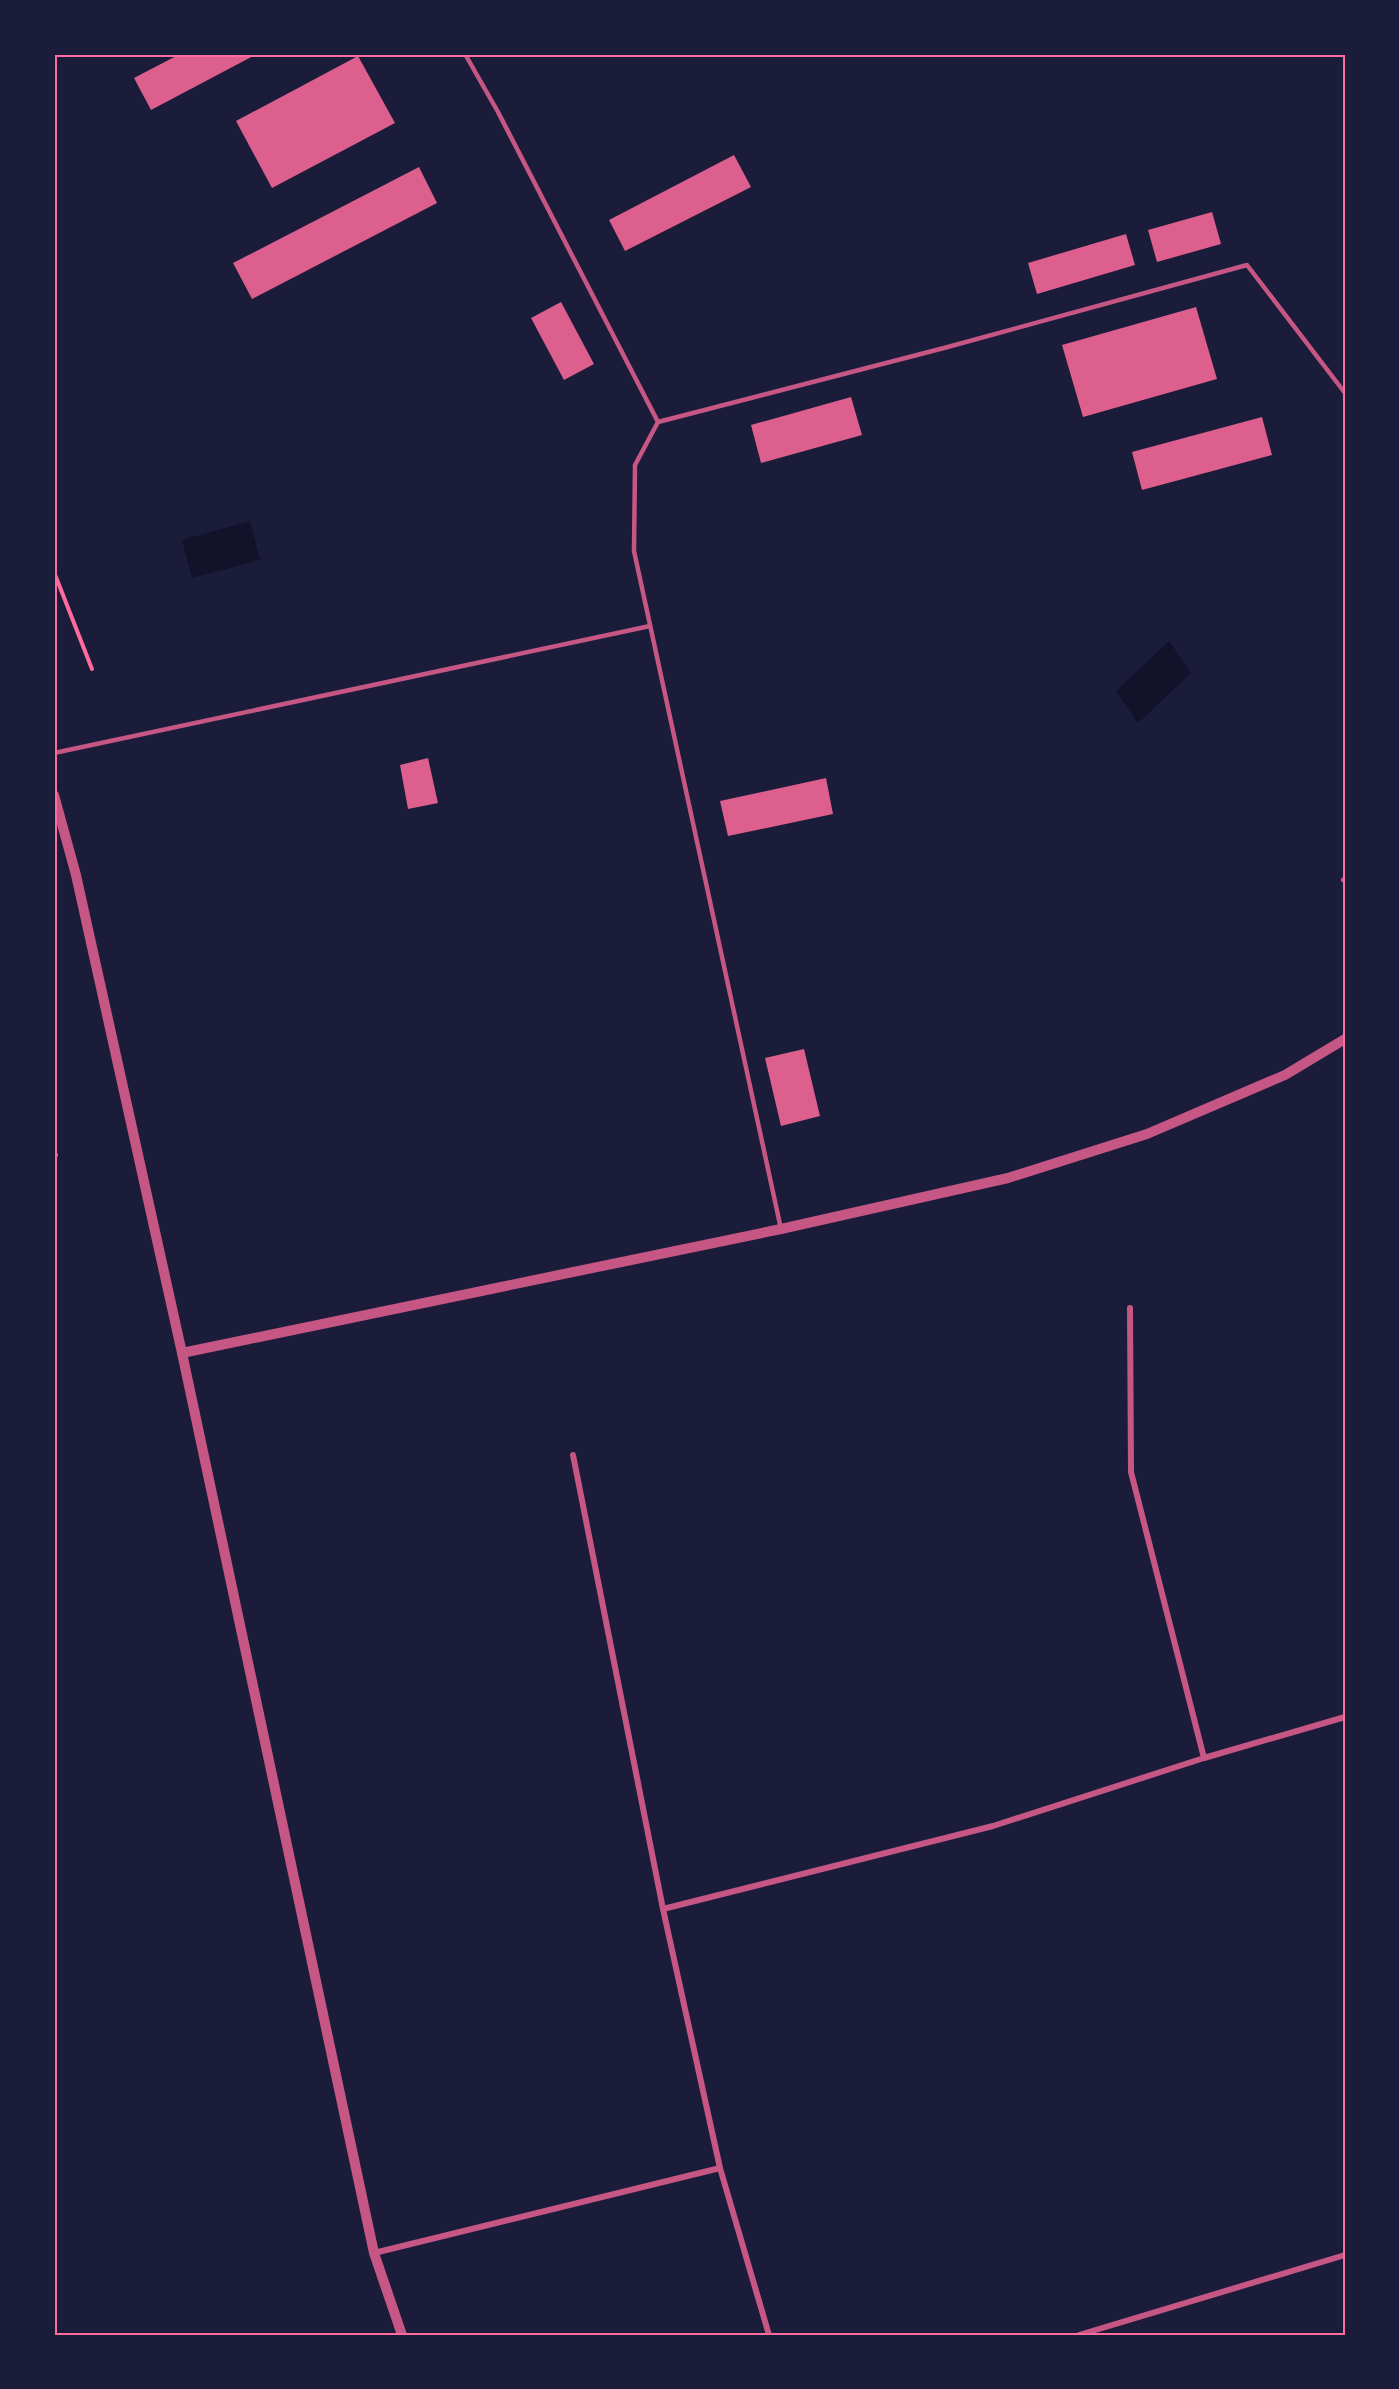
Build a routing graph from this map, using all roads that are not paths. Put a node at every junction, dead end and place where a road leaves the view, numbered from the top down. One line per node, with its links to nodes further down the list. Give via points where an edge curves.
1 (465, 54): 3 (lane)
2 (1345, 393): 3 (lane, via 1247,265)
3 (658, 422): 4 (lane, via 635,465 633,551)
4 (650, 626): 5 (lane); 8 (lane)
5 (54, 753)
6 (54, 795): 10 (street, via 76,875)
7 (1345, 1039): 8 (street, via 1285,1075 1147,1134 1008,1178)
8 (781, 1229): 10 (street)
9 (1130, 1308): 13 (street, via 1131,1472)
10 (182, 1353): 16 (street)
11 (573, 1455): 14 (street)
12 (1345, 1717): 13 (street)
13 (1204, 1758): 14 (street, via 993,1826)
14 (663, 1909): 15 (street)
15 (720, 2168): 16 (street); 19 (street)
16 (374, 2253): 18 (street)
17 (1345, 2255): 20 (street)
18 (402, 2335)
19 (769, 2335)
20 (1079, 2335)

